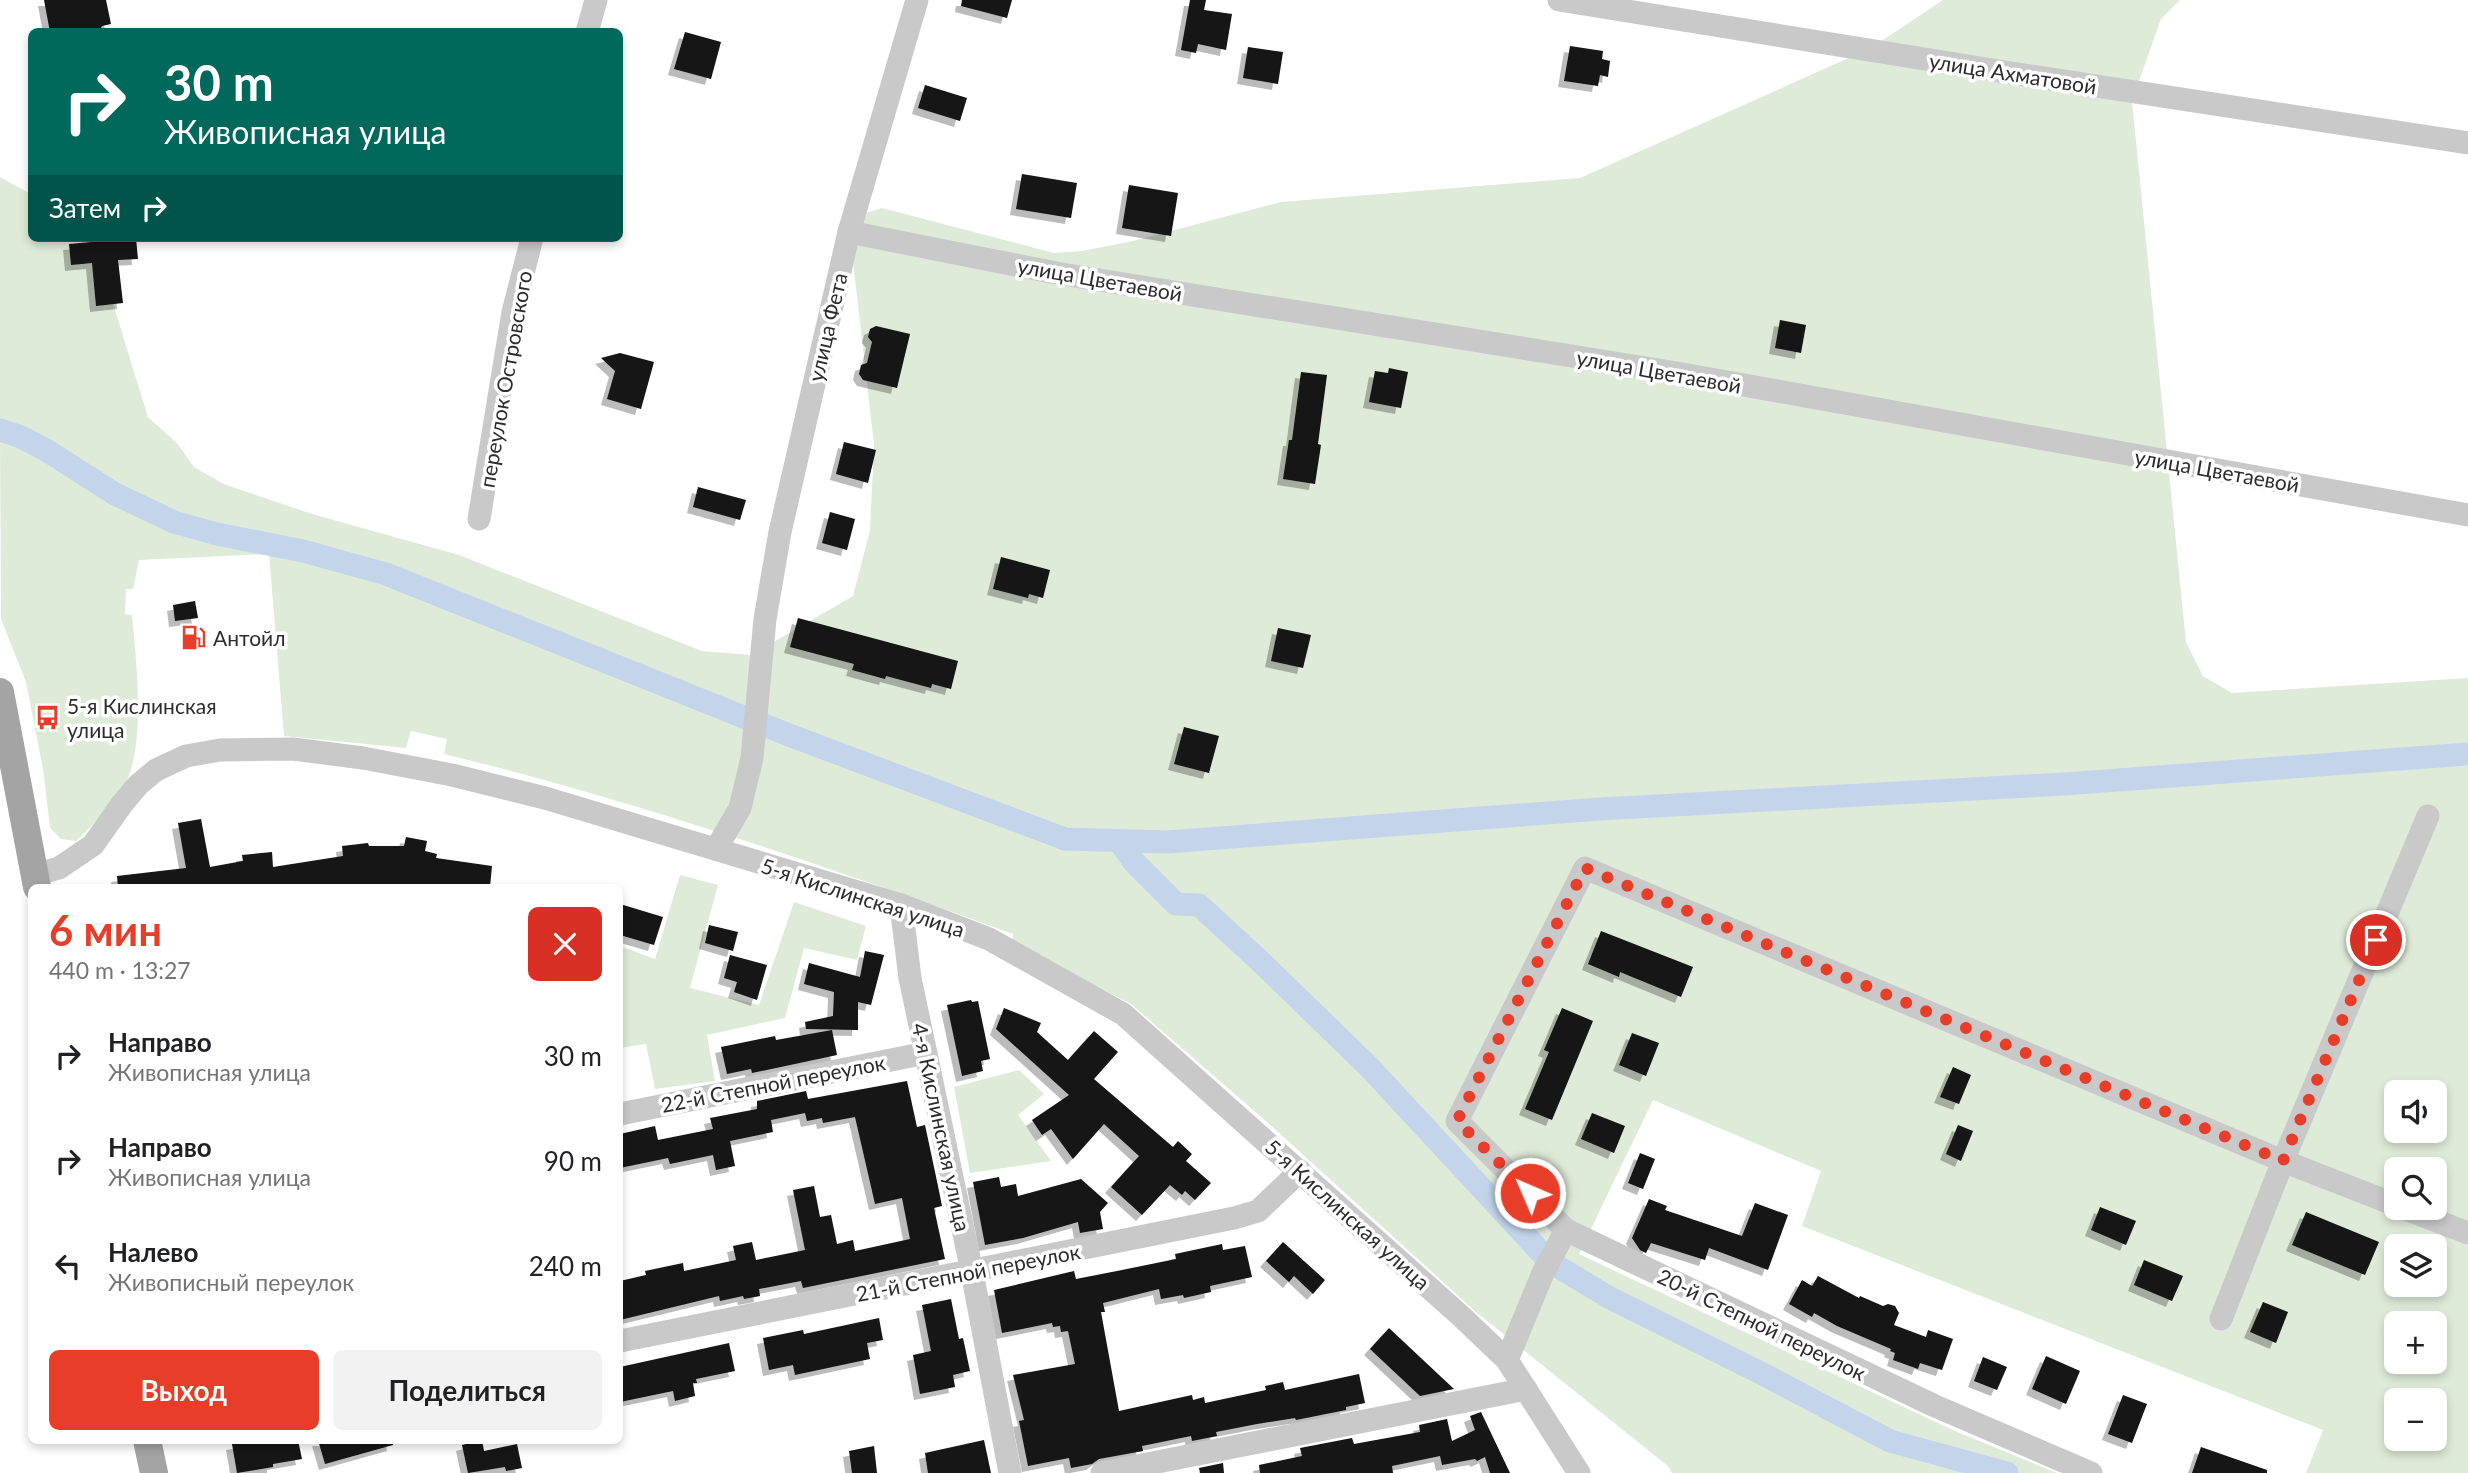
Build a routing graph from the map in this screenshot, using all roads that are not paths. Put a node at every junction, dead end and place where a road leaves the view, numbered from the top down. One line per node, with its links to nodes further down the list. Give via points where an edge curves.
1 (596, 0): 4 (street)
2 (917, 0): 6 (street, улица Фета)
3 (1559, 0): 5 (street, улица Ахматовой)
4 (588, 28)
5 (2468, 143)
6 (849, 232): 8 (street, улица Цветаевой, via 1056,273 1677,373); 12 (street, улица Фета, via 780,532 760,660 752,758 740,808)
7 (531, 242): 9 (street, переулок Островского, via 513,312)
8 (2468, 515)
9 (479, 519)
10 (0, 692): 13 (main road)
11 (2428, 816): 17 (street)
12 (716, 849): 13 (street, 5-я Кислинская улица, via 452,775 293,749 220,750 186,756 156,770 122,804 93,845); 14 (street, 5-я Кислинская улица)
13 (36, 881)
14 (901, 905): 15 (street, 4-я Кислинская улица); 18 (street, 5-я Кислинская улица, via 989,939 1123,1014)
15 (926, 1053): 16 (street, 22-й Степной переулок); 23 (street, 4-я Кислинская улица)
16 (623, 1113)
17 (2283, 1161): 19 (street); 21 (street, 20-й Степной переулок, via 1585,868 1457,1121); 24 (street)
18 (1300, 1171): 23 (street, 21-й Степной переулок, via 1258,1212); 26 (street, 5-я Кислинская улица)
19 (2384, 1200)
20 (2434, 1220): 22 (street)
21 (1566, 1230): 26 (street); 33 (street, 20-й Степной переулок, via 1934,1406)
22 (2468, 1233)
23 (971, 1272): 25 (street, 21-й Степной переулок); 30 (street, 4-я Кислинская улица)
24 (2221, 1319)
25 (623, 1340)
26 (1507, 1360): 27 (street, 5-я Кислинская улица)
27 (1526, 1389): 31 (street); 32 (street, 5-я Кислинская улица)
28 (149, 1444): 29 (main road)
29 (154, 1473)
30 (1010, 1473)
31 (1102, 1473)
32 (1579, 1473)
33 (2091, 1473)

